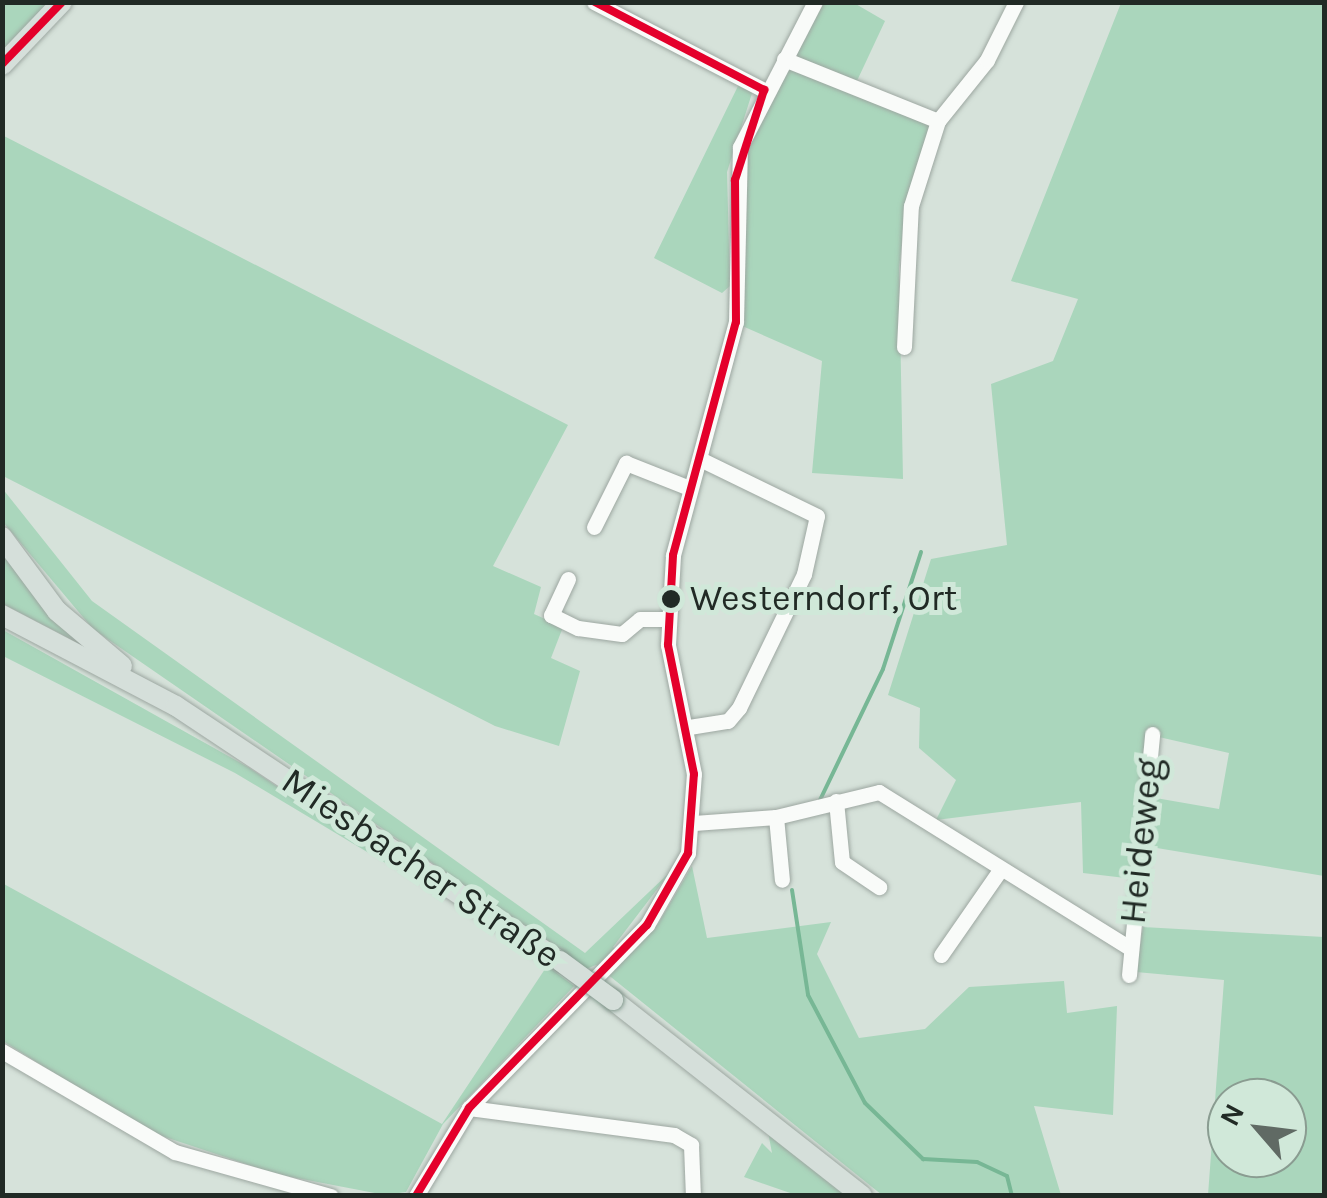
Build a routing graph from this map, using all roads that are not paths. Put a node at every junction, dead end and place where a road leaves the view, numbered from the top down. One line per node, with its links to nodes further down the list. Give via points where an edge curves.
1 (62, 2): 6 (main road)
2 (594, 2): 7 (street)
3 (815, 2): 5 (street)
4 (1016, 2): 8 (street, via 987,60)
5 (784, 59): 7 (street); 8 (street)
6 (2, 65)
7 (764, 90): 10 (street, via 737,162 738,302)
8 (938, 121): 9 (street, via 911,206)
9 (904, 347)
10 (702, 460): 11 (street); 18 (street, via 817,516 804,574 739,708 728,721)
11 (687, 487): 12 (street, via 626,463); 16 (street)
12 (594, 527)
13 (2, 537): 17 (main road, via 56,610)
14 (568, 579): 16 (street, via 550,615 578,628 622,634 640,618)
15 (2, 615): 17 (main road, Miesbacher Straße)
16 (669, 619): 18 (street)
17 (176, 706): 34 (main road, Miesbacher Straße, bridge, via 560,961)
18 (689, 727): 22 (street)
19 (1152, 734): 26 (street, Heideweg)
20 (836, 801): 21 (street); 23 (street, via 879,792); 25 (street, via 842,862)
21 (776, 818): 22 (street); 24 (street)
22 (694, 823): 30 (street, via 684,863 647,924)
23 (998, 873): 26 (street); 27 (street)
24 (782, 880)
25 (879, 888)
26 (1131, 949): 28 (street, Heideweg)
27 (941, 956)
28 (1129, 975)
29 (2, 1051): 31 (street, via 175,1152)
30 (470, 1108): 32 (street); 33 (street, via 674,1135 690,1144)
31 (327, 1195)
32 (416, 1196)
33 (694, 1196)
34 (862, 1196)

